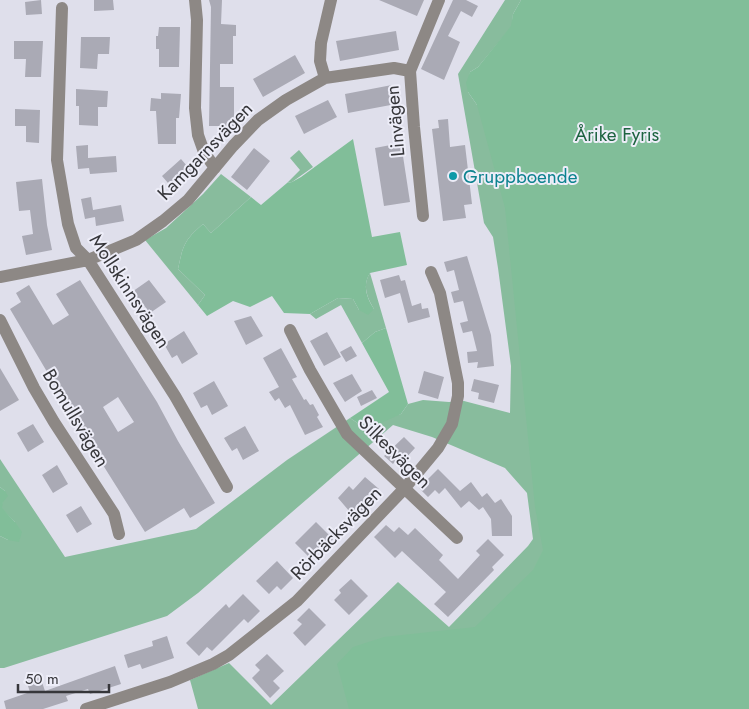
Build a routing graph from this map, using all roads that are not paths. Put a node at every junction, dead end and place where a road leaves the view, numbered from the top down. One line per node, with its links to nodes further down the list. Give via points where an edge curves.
1 (195, 0): 7 (street, via 198,135)
2 (331, 0): 6 (street, via 321,43 320,61)
3 (439, 0): 5 (street, Linvägen)
4 (62, 8): 9 (street, Mollskinnsvägen, via 57,160 68,224 76,248)
5 (410, 71): 6 (street, Kamgarnsvägen, via 394,68); 8 (street, Linvägen)
6 (325, 78): 7 (street, Kamgarnsvägen, via 258,120)
7 (215, 168): 9 (street, Kamgarnsvägen, via 188,200 163,221 136,240)
8 (423, 216)
9 (88, 260): 11 (street, Kamgarnsvägen); 14 (street, Mollskinnsvägen, via 176,396)
10 (431, 272): 15 (street, Rörbäcksvägen, via 440,293 458,396 446,436)
11 (0, 277)
12 (0, 320): 16 (street, Bomullsvägen, via 34,388 114,514)
13 (290, 330): 15 (street, Silkesvägen, via 347,434)
14 (227, 486)
15 (404, 489): 17 (street, Silkesvägen); 18 (street, Rörbäcksvägen, via 297,601 229,655 195,673)
16 (119, 534)
17 (457, 538)
18 (86, 709)

